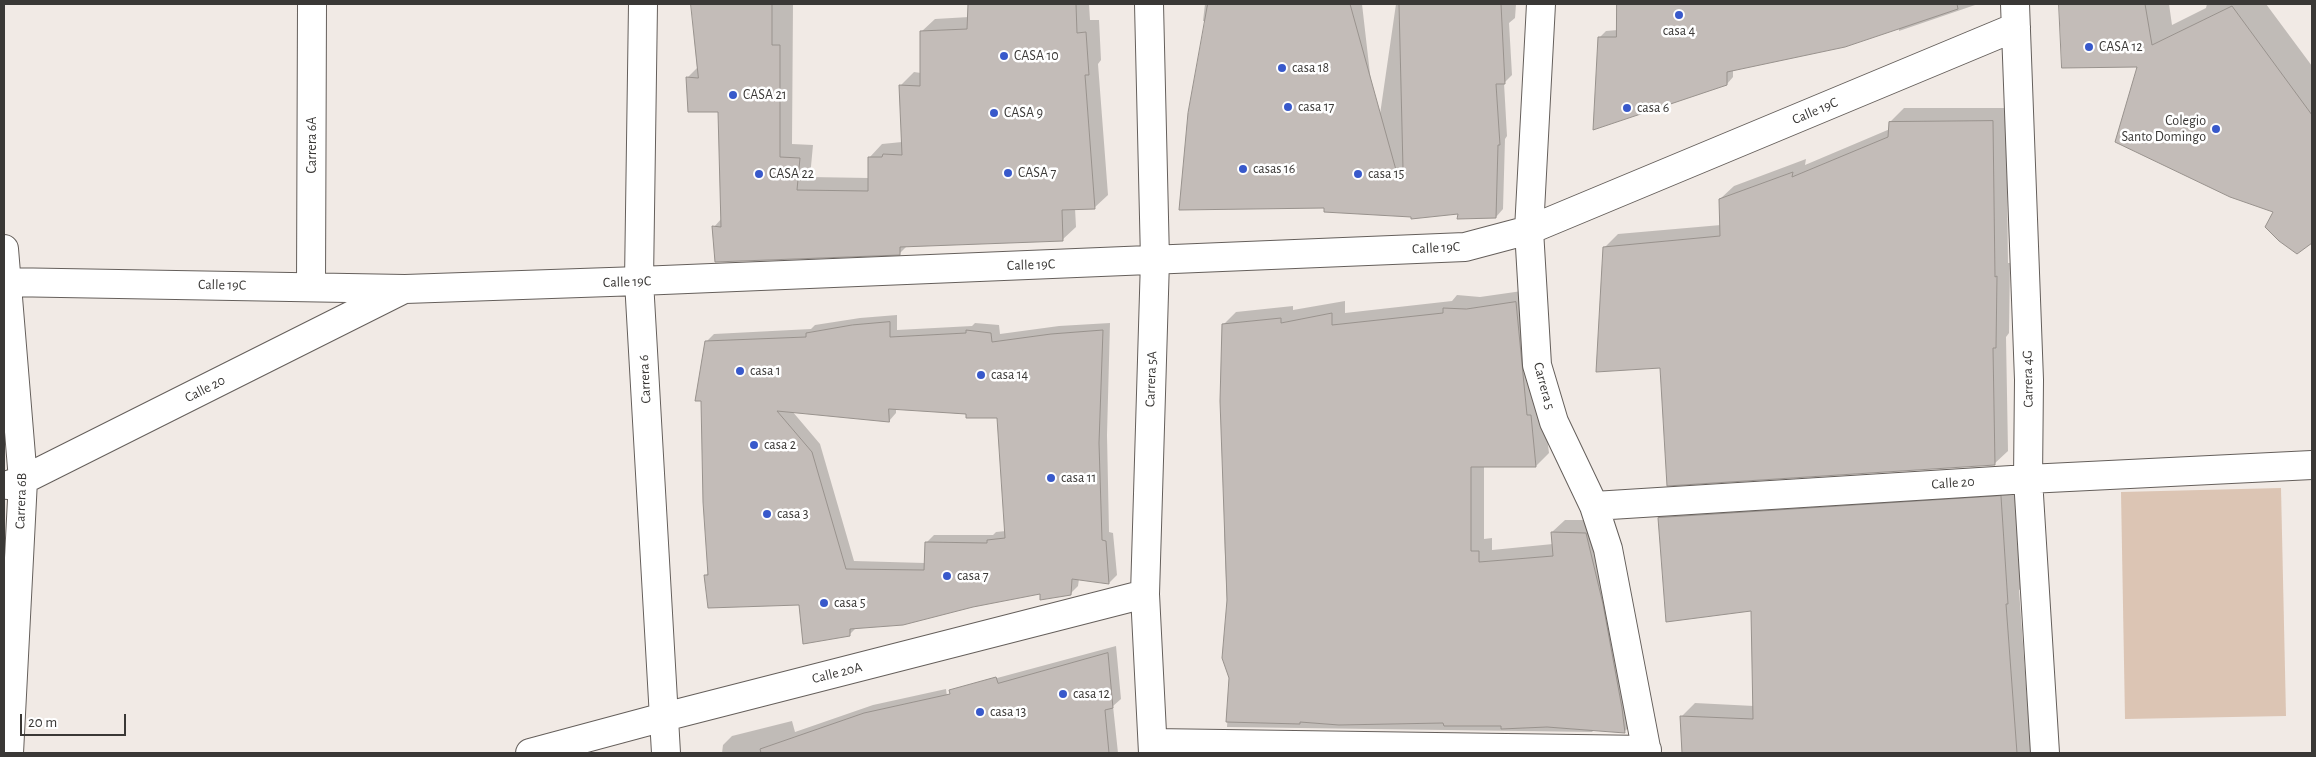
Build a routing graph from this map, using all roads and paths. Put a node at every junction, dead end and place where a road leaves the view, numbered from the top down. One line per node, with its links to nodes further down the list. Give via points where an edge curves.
1 (312, 4): 11 (street, Carrera 6A)
2 (643, 4): 9 (street, Carrera 6)
3 (1149, 4): 8 (street, Carrera 5A)
4 (1541, 4): 6 (street, Carrera 5)
5 (2016, 15): 6 (street, Calle 19C); 14 (street, Carrera 4G, via 2029,380)
6 (1529, 230): 8 (street, Calle 19C, via 1465,247); 16 (street, Carrera 5, via 1537,365 1554,422)
7 (4, 249): 10 (street, Carrera 6B)
8 (1155, 260): 9 (street, Calle 19C); 17 (street, Carrera 5A)
9 (639, 281): 12 (street, Calle 19C); 18 (street, Carrera 6)
10 (5, 282): 11 (street, Calle 19C); 15 (street, Carrera 6B)
11 (311, 287): 12 (street, Calle 19C)
12 (405, 289): 15 (street, Calle 20)
13 (2312, 465): 14 (street, Calle 20)
14 (2028, 479): 16 (street, Calle 20); 24 (street, Carrera 4G)
15 (14, 483): 21 (street, Carrera 6B)
16 (1594, 506): 20 (street, Carrera 5, via 1608,549)
17 (1145, 594): 18 (street, Calle 20A); 19 (street, Carrera 5A)
18 (664, 717): 22 (street, Calle 20A); 23 (street, Carrera 6)
19 (1153, 748): 20 (street)
20 (1647, 752)
21 (9, 753)
22 (530, 753)
23 (666, 753)
24 (2045, 753)

